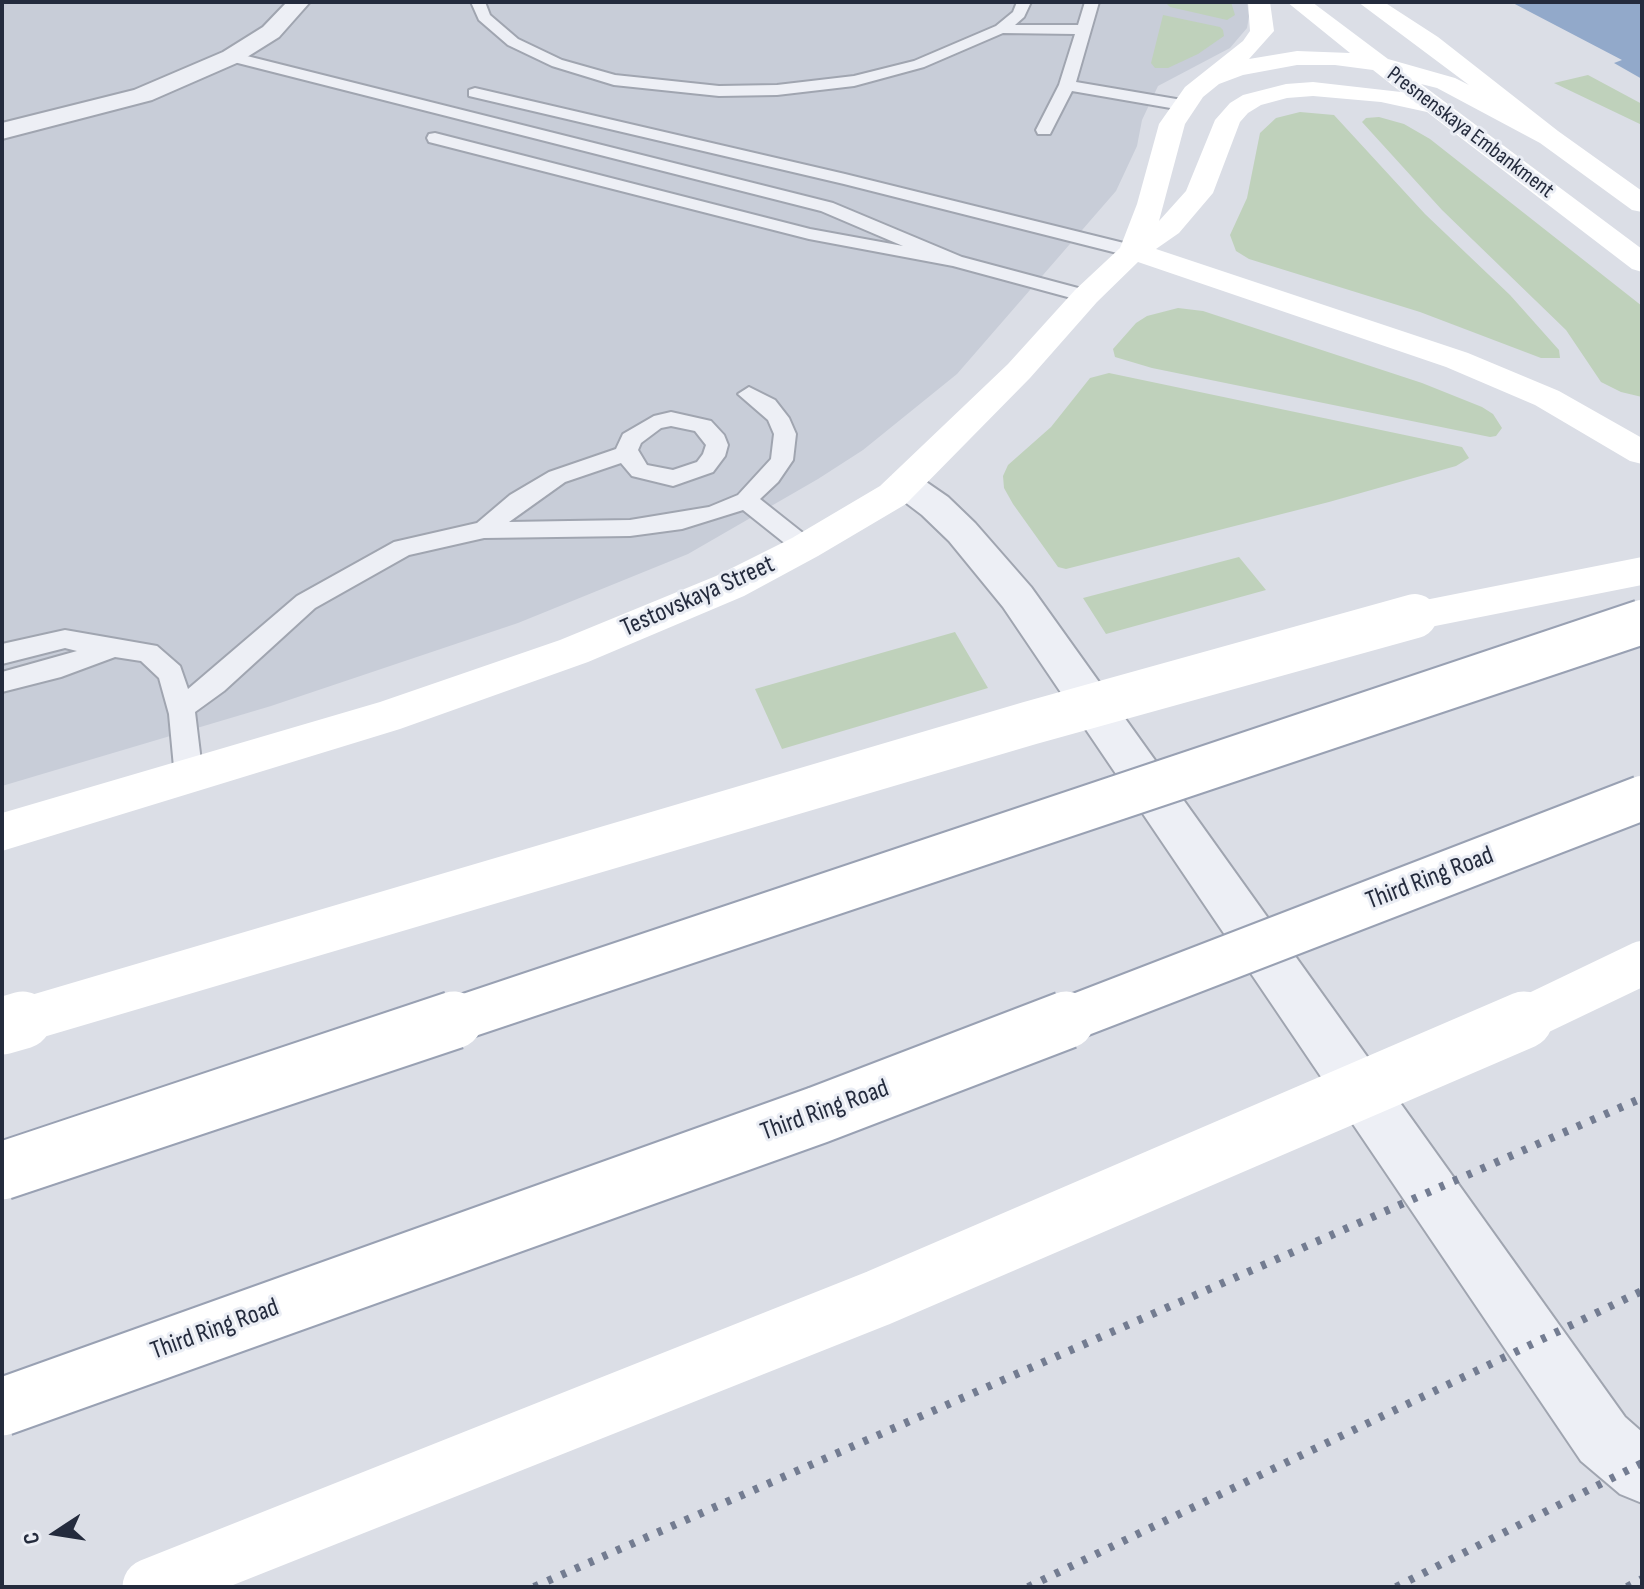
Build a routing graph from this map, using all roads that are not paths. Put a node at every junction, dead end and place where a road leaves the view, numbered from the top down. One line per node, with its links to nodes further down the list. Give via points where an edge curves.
1 (299, 2): 10 (street, via 271,32)
2 (478, 2): 8 (lane, via 484,17 513,42 557,63 614,80 683,89 777,90 854,81 919,64)
3 (1024, 2): 8 (lane)
4 (1092, 2): 9 (lane)
5 (1259, 2): 14 (main road, via 1262,31 1251,46)
6 (1298, 2): 11 (main road, Presnenskaya Embankment)
7 (1369, 2): 18 (main road, Presnenskaya Embankment, via 1430,42)
8 (1001, 29): 9 (lane)
9 (1086, 30): 12 (lane)
10 (231, 57): 17 (street, via 143,95); 21 (lane)
11 (1380, 64): 14 (main road, via 1316,57 1276,61 1236,69); 15 (main road, Presnenskaya Embankment); 18 (main road, via 1446,83)
12 (1067, 85): 14 (lane); 16 (lane)
13 (475, 93): 22 (lane)
14 (1188, 98): 23 (main road, Testovskaya Street, via 1172,124)
15 (1454, 121): 23 (main road, via 1428,106 1358,92 1286,91 1252,100 1228,120 1199,193 1169,227); 25 (main road, Presnenskaya Embankment)
16 (1044, 130)
17 (2, 131)
18 (1549, 137): 20 (main road, Presnenskaya Embankment)
19 (435, 138): 24 (lane, via 809,234)
20 (1642, 204)
21 (827, 207): 22 (lane); 24 (lane)
22 (983, 213): 23 (lane)
23 (1133, 251): 26 (main road, Testovskaya Street); 29 (main road, via 1457,360 1547,398)
24 (955, 261): 26 (lane)
25 (1642, 263)
26 (1086, 296): 30 (main road, Testovskaya Street)
27 (749, 394): 31 (lane, via 778,418 786,446 770,477)
28 (628, 453): 32 (lane, via 557,477)
29 (1642, 453)
30 (906, 485): 33 (main road, Testovskaya Street); 47 (street, via 962,532 1017,597 1603,1439)
31 (746, 500): 32 (lane, via 704,516 630,528); 33 (lane)
32 (484, 530): 39 (lane, via 402,548 306,602)
33 (805, 547): 40 (main road, Testovskaya Street, via 730,586 574,651)
34 (1642, 571): 44 (main road, bridge, via 1415,616 1030,723)
35 (1642, 622): 45 (main road, bridge)
36 (119, 646): 37 (lane, via 65,639); 38 (lane); 39 (lane, via 148,653 171,673)
37 (2, 654)
38 (2, 682)
39 (181, 708): 40 (lane)
40 (189, 778): 42 (main road, Testovskaya Street)
41 (1642, 798): 46 (main road, Third Ring Road, bridge, via 818,1115)
42 (2, 832)
43 (1642, 963): 48 (main road, bridge, via 1572,999 878,1298)
44 (2, 1026)
45 (2, 1171)
46 (2, 1407)
47 (1642, 1472)
48 (151, 1587)

